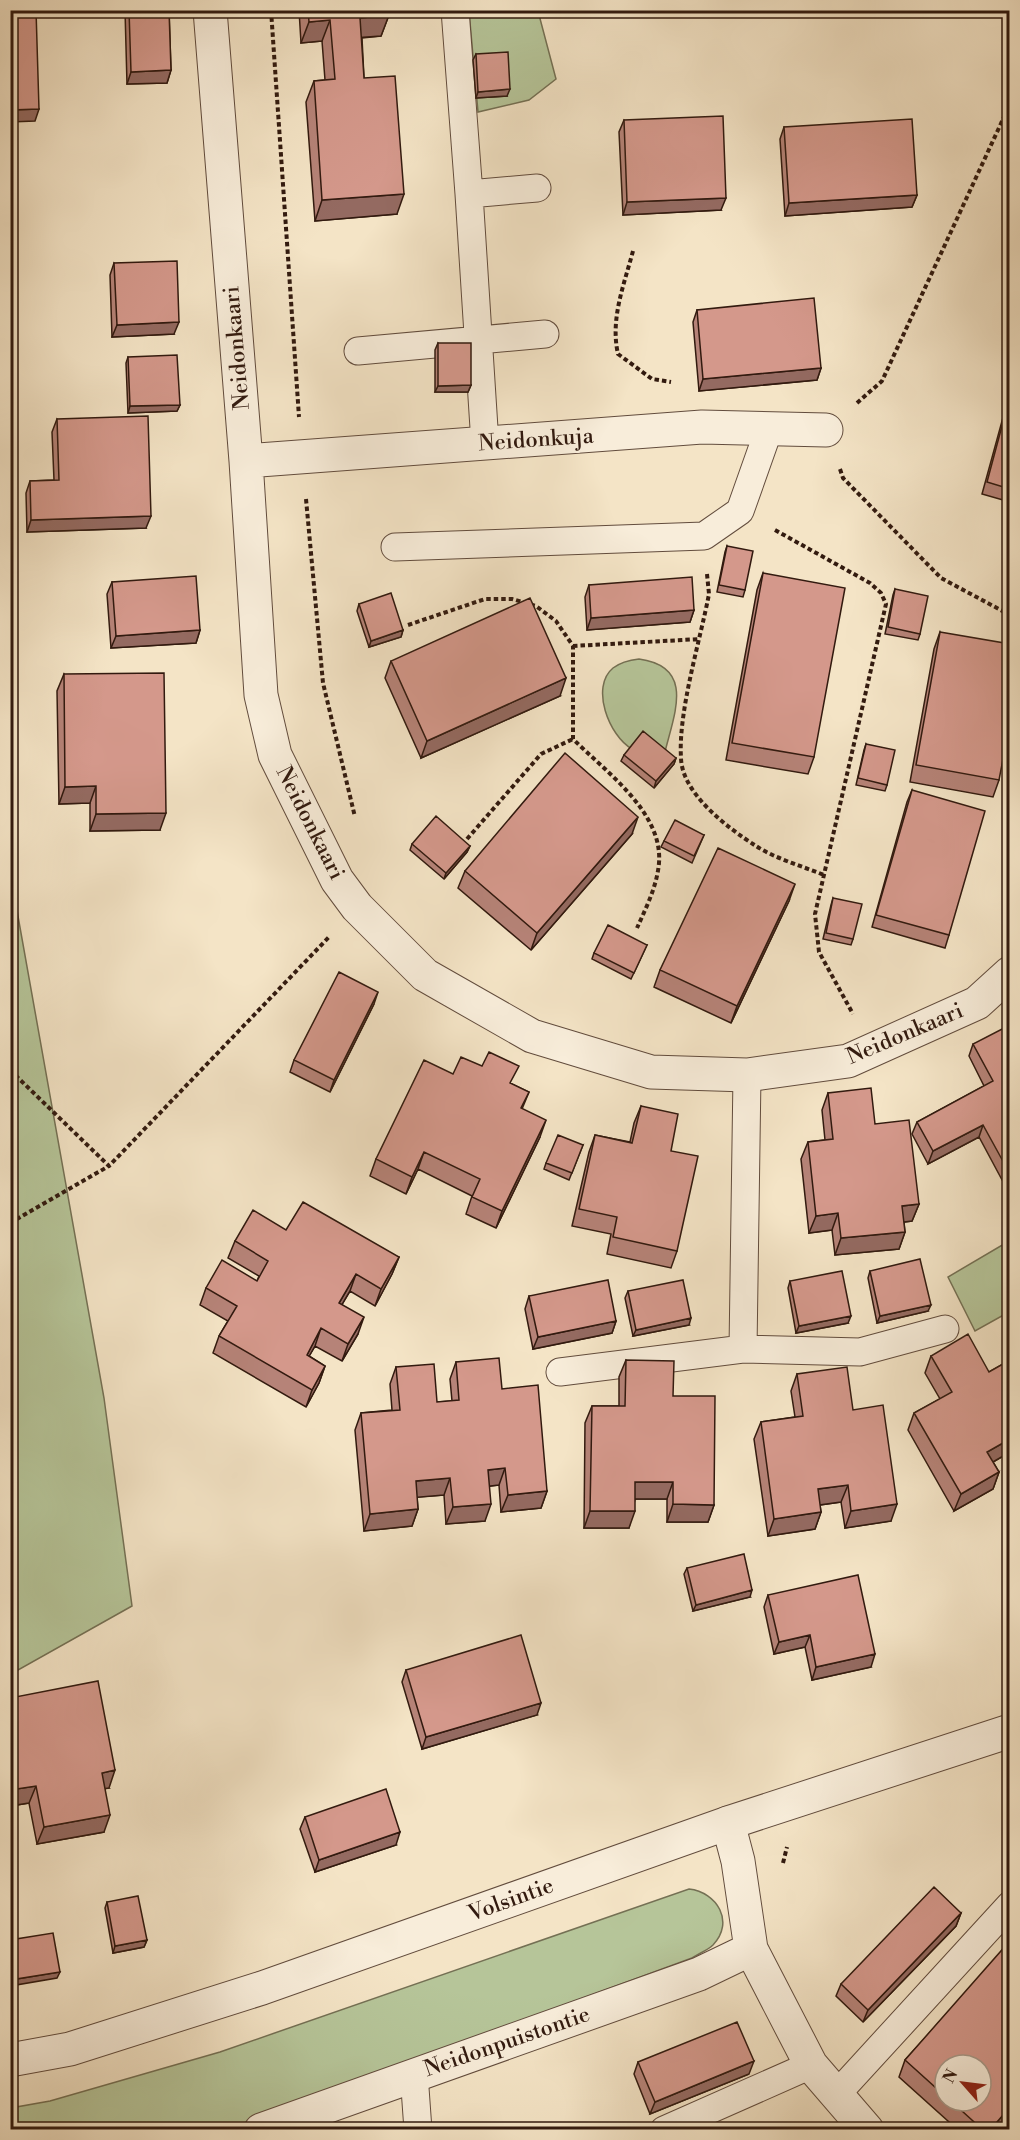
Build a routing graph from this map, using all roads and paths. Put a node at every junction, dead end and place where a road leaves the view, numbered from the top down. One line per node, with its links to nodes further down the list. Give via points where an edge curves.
1 (210, 10): 14 (street, Neidonkaari)
2 (455, 10): 5 (lane)
3 (1010, 104): 12 (path, via 882,381)
4 (537, 188): 5 (lane)
5 (470, 194): 8 (lane)
6 (633, 251): 10 (path, via 618,306 618,354 652,379)
7 (545, 334): 8 (lane)
8 (477, 340): 9 (lane); 13 (lane)
9 (358, 351)
10 (670, 382)
11 (769, 429): 12 (street, Neidonkuja); 13 (street, Neidonkuja, via 702,427); 15 (lane)
12 (826, 430): 18 (path, via 843,478 933,570)
13 (485, 444): 14 (street, Neidonkuja)
14 (246, 461): 25 (street, Neidonkaari, via 261,695 275,755 337,880)
15 (740, 511): 16 (lane); 24 (path, via 870,583 886,604)
16 (704, 536): 17 (lane); 20 (path, via 709,594)
17 (395, 547)
18 (1010, 615)
19 (408, 625): 21 (path, via 485,599 512,599 536,606 556,621)
20 (700, 639): 21 (path); 24 (path, via 683,722 681,760 694,794 757,847)
21 (573, 646): 22 (path)
22 (573, 739): 23 (path, via 541,754); 26 (path, via 641,808 657,839 659,864 650,900)
23 (467, 839)
24 (824, 875): 28 (path, via 815,914 819,952)
25 (357, 907): 30 (street, Neidonkaari, via 425,975 532,1036 651,1072); 31 (path)
26 (636, 928)
27 (1010, 973): 28 (street, Neidonkaari, via 977,1003)
28 (873, 1050): 30 (street, Neidonkaari, via 848,1061)
29 (10, 1070): 31 (path)
30 (747, 1076): 34 (lane)
31 (109, 1166): 32 (path)
32 (10, 1223)
33 (945, 1329): 34 (lane, via 860,1352)
34 (743, 1349): 35 (lane)
35 (560, 1372)
36 (1010, 1731): 37 (street, Volsintie)
37 (728, 1823): 39 (street); 40 (street, Volsintie, via 262,1988 70,2049)
38 (1010, 1905): 43 (lane)
39 (752, 1949): 41 (street); 42 (street, Neidonpuistontie, via 699,1974)
40 (10, 2060)
41 (811, 2065): 43 (street); 46 (lane)
42 (414, 2074): 44 (street, Neidonpuistontie); 45 (lane)
43 (836, 2095): 47 (street)
44 (261, 2130)
45 (418, 2130)
46 (664, 2130)
47 (867, 2130)

